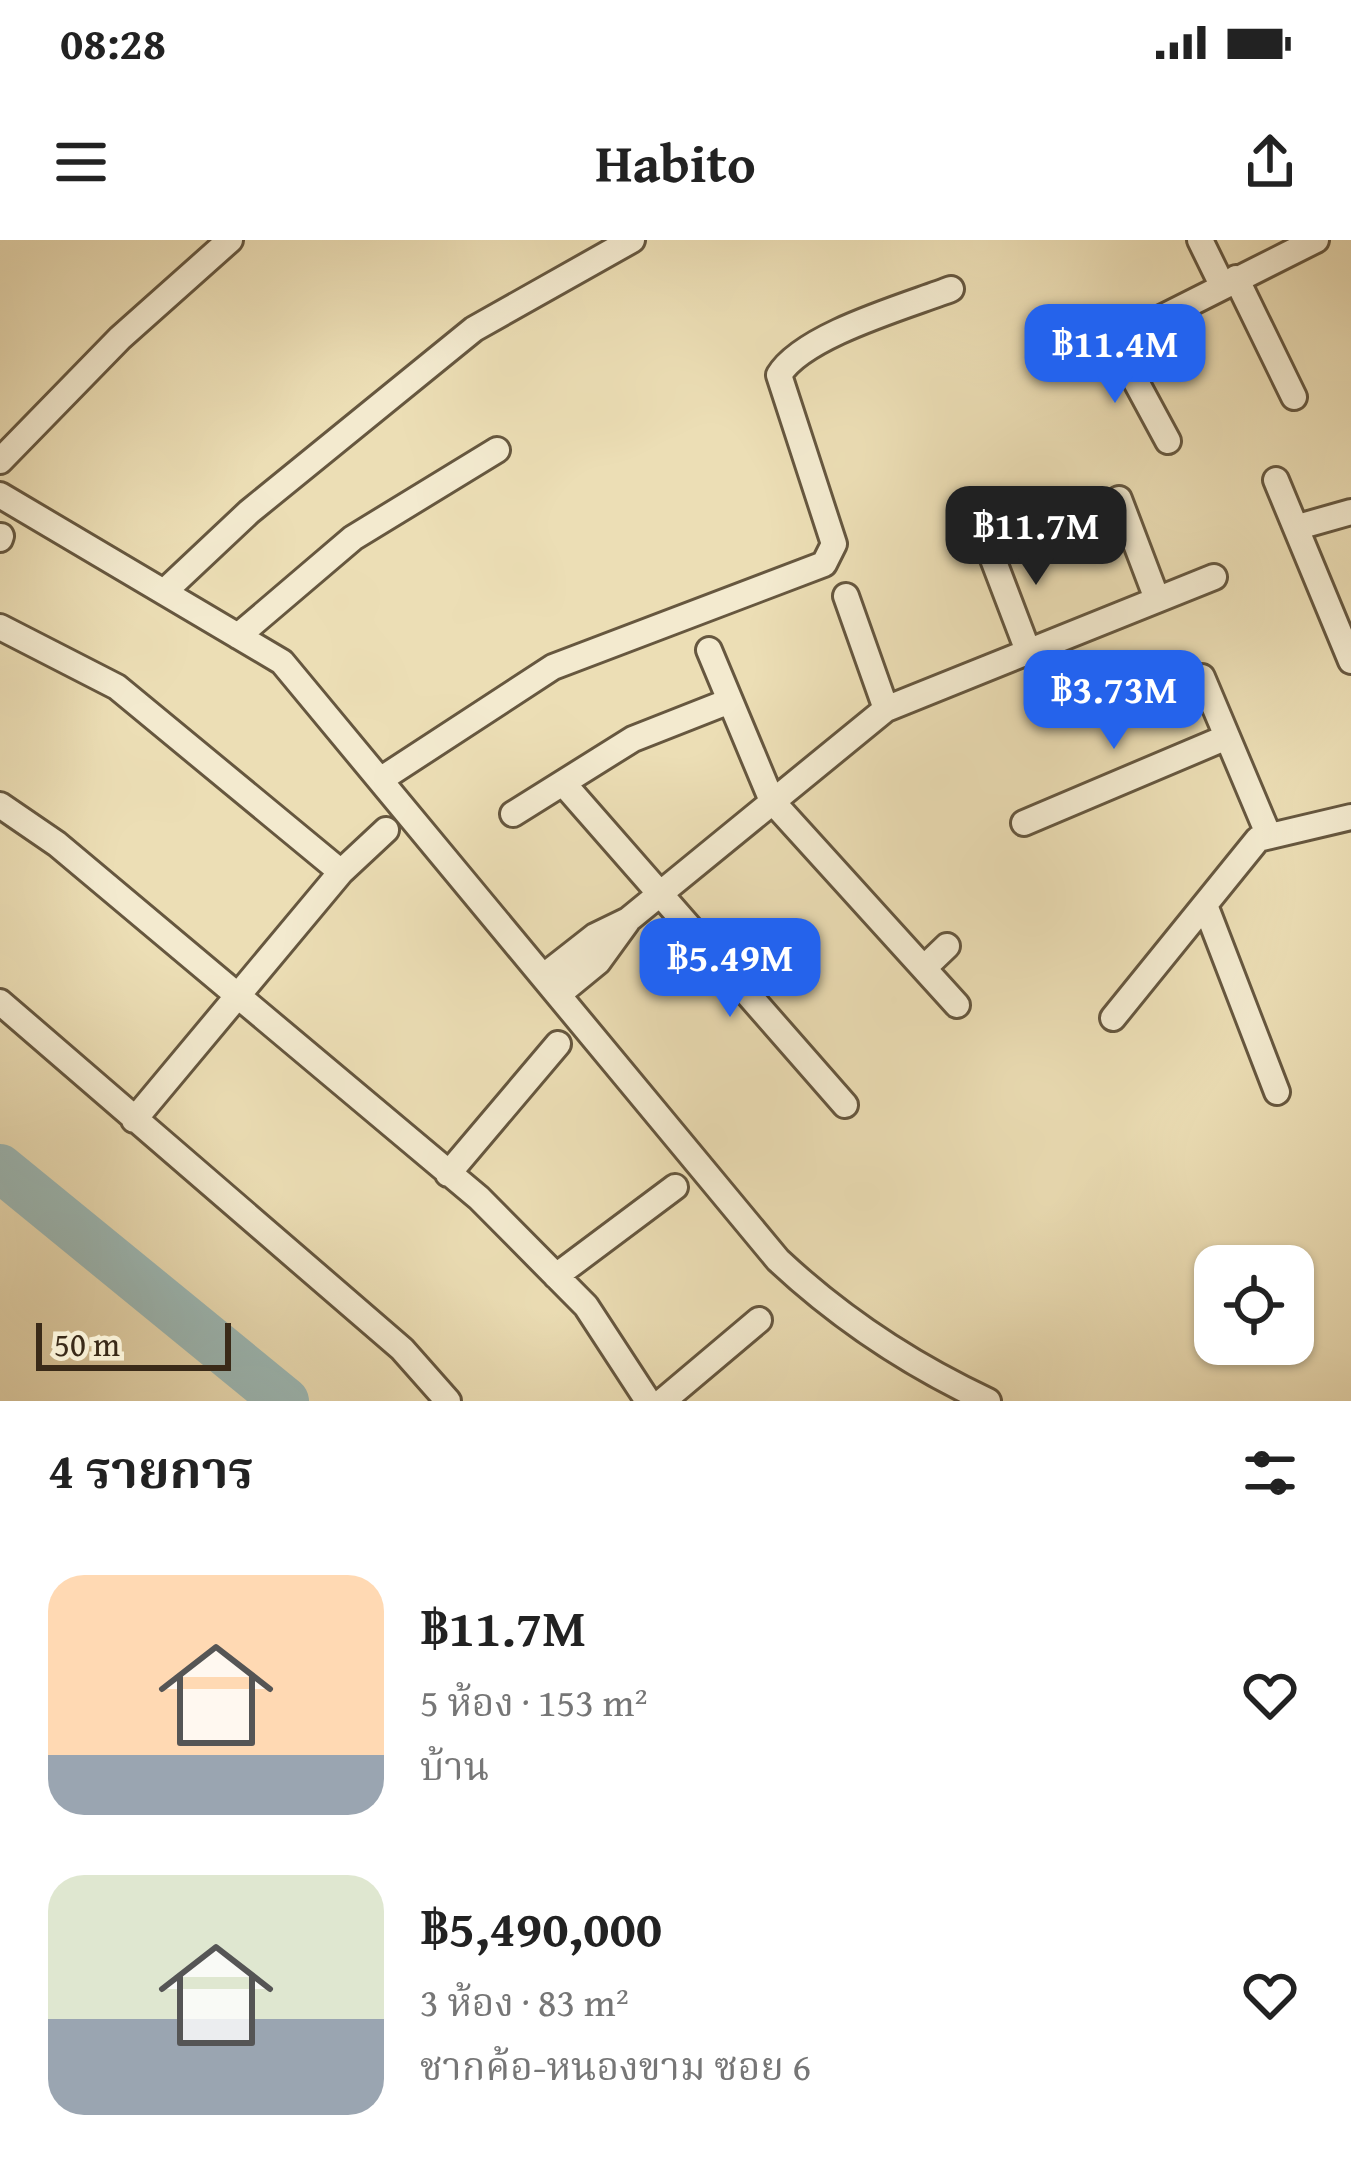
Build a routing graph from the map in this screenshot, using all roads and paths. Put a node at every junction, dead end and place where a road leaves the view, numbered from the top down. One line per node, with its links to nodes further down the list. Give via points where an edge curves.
1 (230, 240): 12 (street)
2 (632, 240): 20 (street, via 474,329 249,512)
3 (1200, 240): 5 (street)
4 (1316, 240): 5 (street)
5 (1229, 282): 7 (street); 9 (street)
6 (951, 289): 32 (street, via 858,325 779,375 834,544 824,564 553,667)
7 (1115, 343): 8 (street); 10 (street)
8 (1066, 366)
9 (1294, 397)
10 (1168, 441)
11 (496, 450): 24 (street, via 353,538)
12 (0, 460)
13 (1276, 480): 17 (street)
14 (0, 495): 20 (street)
15 (1119, 499): 22 (street)
16 (1351, 512): 17 (street)
17 (1298, 527): 27 (street)
18 (988, 546): 26 (street)
19 (1214, 577): 22 (street)
20 (164, 592): 24 (street)
21 (846, 596): 30 (street)
22 (1156, 599): 26 (street)
23 (0, 627): 41 (street, via 118,687)
24 (238, 636): 32 (street, via 282,662)
25 (710, 650): 29 (street)
26 (1028, 651): 30 (street)
27 (1351, 661)
28 (1202, 677): 31 (street)
29 (727, 702): 33 (street, via 633,740); 34 (street)
30 (886, 709): 34 (street)
31 (1227, 737): 38 (street); 40 (street)
32 (380, 780): 46 (street)
33 (563, 783): 36 (street); 42 (street)
34 (772, 801): 42 (street); 45 (street)
35 (0, 805): 47 (street)
36 (513, 814)
37 (1351, 817): 40 (street)
38 (1024, 823)
39 (386, 830): 41 (street)
40 (1269, 836): 43 (street, via 1258,839)
41 (341, 872): 47 (street)
42 (659, 894): 46 (street, via 598,962); 53 (street)
43 (1205, 905): 50 (street); 52 (street)
44 (947, 946): 45 (street)
45 (924, 968): 49 (street)
46 (552, 986): 61 (street, via 778,1260 868,1332)
47 (238, 998): 54 (street); 55 (street)
48 (0, 1002): 54 (street)
49 (957, 1005)
50 (1113, 1018)
51 (558, 1044): 55 (street)
52 (1277, 1092)
53 (845, 1105)
54 (134, 1120): 60 (street, via 402,1348)
55 (448, 1174): 57 (street)
56 (676, 1187): 57 (street)
57 (556, 1276): 59 (street, via 586,1306)
58 (759, 1320): 59 (street)
59 (645, 1398)
60 (448, 1401)
61 (988, 1401)

